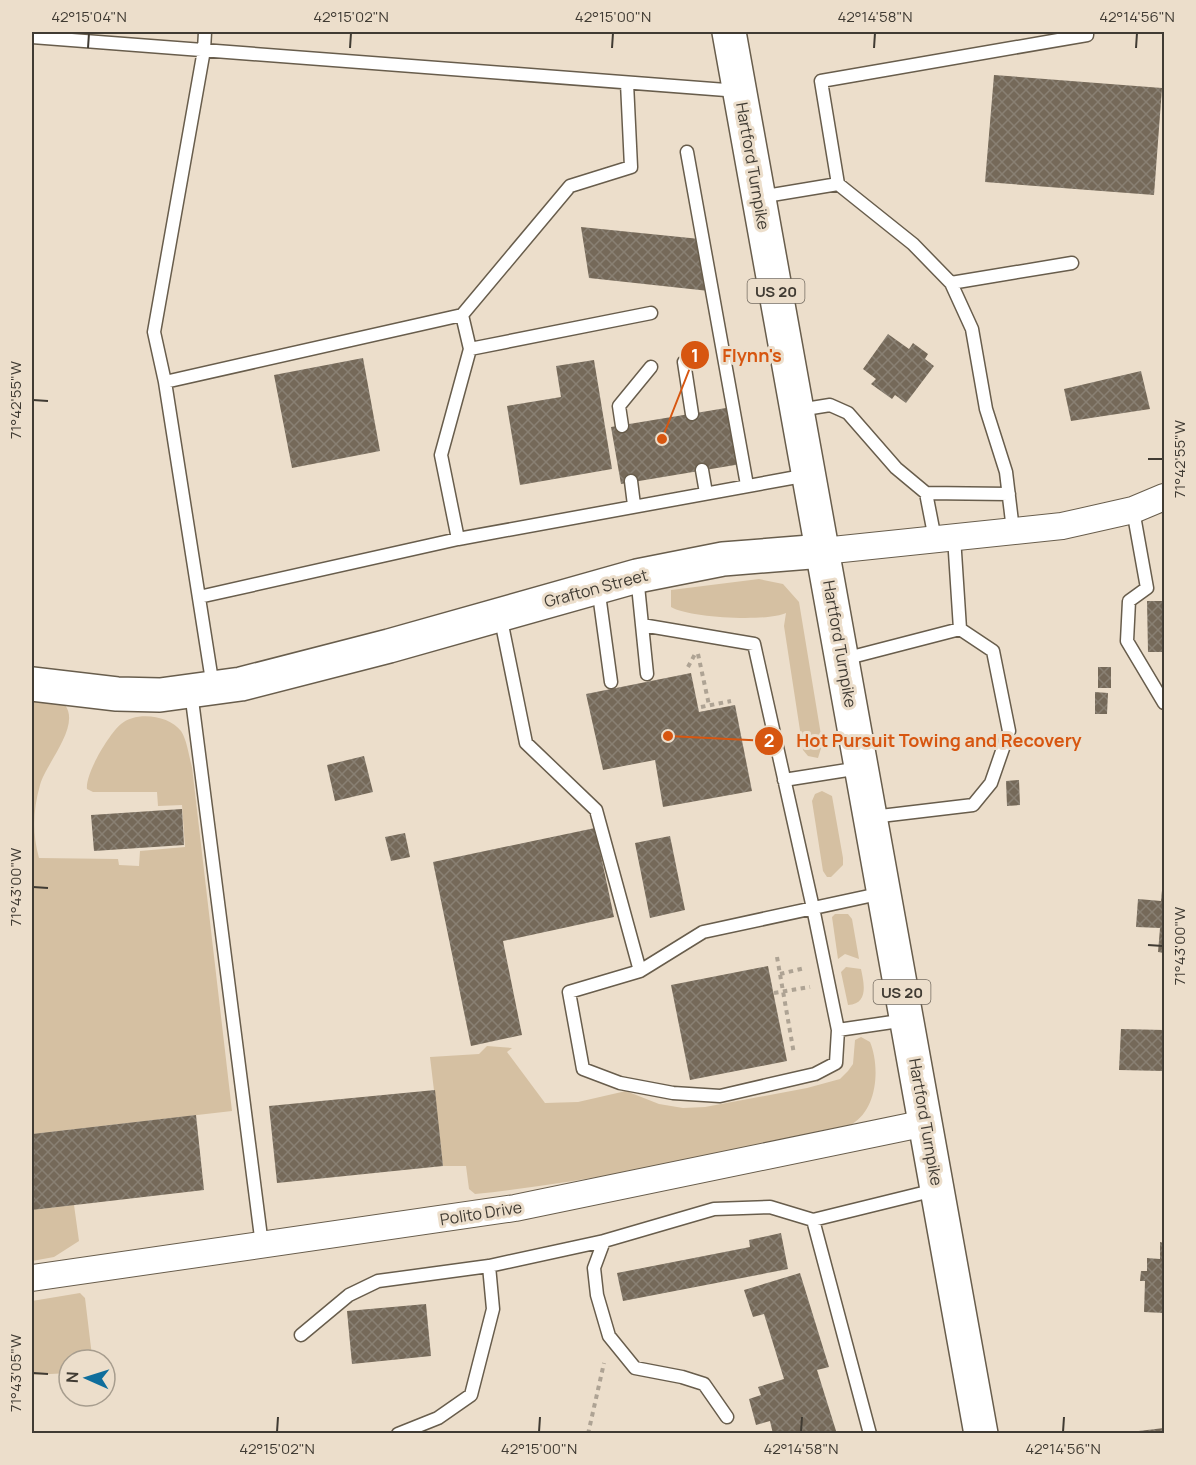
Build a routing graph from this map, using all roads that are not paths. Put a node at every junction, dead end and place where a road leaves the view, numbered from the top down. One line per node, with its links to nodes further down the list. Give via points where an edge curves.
1 (205, 32): 5 (lane)
2 (729, 32): 7 (main road, Hartford Turnpike / US 20)
3 (1087, 32): 9 (lane, via 821,81)
4 (32, 37): 5 (lane)
5 (204, 50): 6 (lane); 18 (lane, via 154,332)
6 (627, 83): 7 (lane); 14 (lane, via 631,167 570,186)
7 (740, 92): 10 (main road, Hartford Turnpike / US 20)
8 (687, 152): 25 (lane)
9 (838, 184): 10 (lane); 12 (lane, via 913,244)
10 (759, 197): 19 (main road, Hartford Turnpike / US 20)
11 (1072, 263): 12 (lane)
12 (951, 283): 28 (lane, via 972,329 986,409)
13 (651, 313): 15 (lane)
14 (462, 315): 15 (lane); 18 (lane)
15 (470, 349): 34 (lane, via 441,455)
16 (684, 362): 20 (lane)
17 (651, 367): 21 (lane, via 620,406)
18 (165, 382): 38 (lane)
19 (798, 410): 23 (main road, Hartford Turnpike / US 20); 27 (lane, via 830,405 848,413 896,468)
20 (692, 414)
21 (622, 426)
22 (702, 470): 26 (lane)
23 (810, 474): 25 (lane); 35 (main road, Hartford Turnpike / US 20)
24 (631, 481): 30 (lane)
25 (747, 485): 26 (lane)
26 (706, 493): 30 (lane)
27 (926, 493): 28 (lane); 33 (lane)
28 (1009, 494): 32 (lane)
29 (1164, 497): 31 (street, Grafton Street)
30 (634, 505): 34 (lane)
31 (1133, 510): 32 (street, Grafton Street, via 1062,526); 47 (lane, via 1147,588 1129,601 1127,641)
32 (1013, 530): 33 (street, Grafton Street)
33 (944, 538): 35 (street, Grafton Street); 41 (lane)
34 (458, 539): 38 (lane)
35 (823, 551): 36 (main road, Grafton Street, via 723,559); 42 (main road, Hartford Turnpike / US 20)
36 (637, 576): 37 (main road, Grafton Street); 40 (lane)
37 (598, 586): 39 (main road, Grafton Street); 44 (lane)
38 (199, 597): 46 (lane)
39 (500, 614): 46 (main road, Grafton Street, via 241,684); 53 (lane, via 526,742 596,810)
40 (642, 625): 43 (lane); 49 (lane, via 754,644)
41 (960, 629): 42 (lane); 50 (lane, via 993,651 1003,697 1009,731 991,783 973,805)
42 (842, 660): 48 (main road, Hartford Turnpike / US 20)
43 (647, 674)
44 (611, 682)
45 (32, 684): 46 (main road, Grafton Street, via 117,694)
46 (202, 690): 60 (lane)
47 (1164, 703)
48 (862, 768): 49 (lane); 50 (main road, Hartford Turnpike / US 20)
49 (784, 780): 52 (lane)
50 (871, 817): 51 (main road, Hartford Turnpike / US 20)
51 (884, 893): 52 (lane); 54 (main road, Hartford Turnpike / US 20)
52 (813, 908): 53 (lane, via 703,932); 55 (lane)
53 (640, 971): 55 (lane, via 569,992 583,1069 620,1083 673,1093 720,1096 815,1074 836,1063)
54 (907, 1020): 55 (lane); 56 (main road, Hartford Turnpike / US 20)
55 (838, 1030)
56 (926, 1123): 57 (main road, Hartford Turnpike / US 20); 60 (street, Polito Drive, via 515,1208)
57 (938, 1190): 58 (lane); 67 (main road, Hartford Turnpike / US 20)
58 (813, 1220): 59 (lane, via 770,1207 714,1209); 66 (lane)
59 (604, 1241): 61 (lane); 64 (lane, via 594,1268 609,1336 634,1368 704,1384)
60 (262, 1245): 62 (street, Polito Drive)
61 (489, 1266): 63 (lane, via 378,1281 349,1295); 65 (lane, via 493,1309 471,1395 438,1418)
62 (32, 1278)
63 (301, 1335)
64 (727, 1417)
65 (398, 1434)
66 (870, 1434)
67 (981, 1434)

